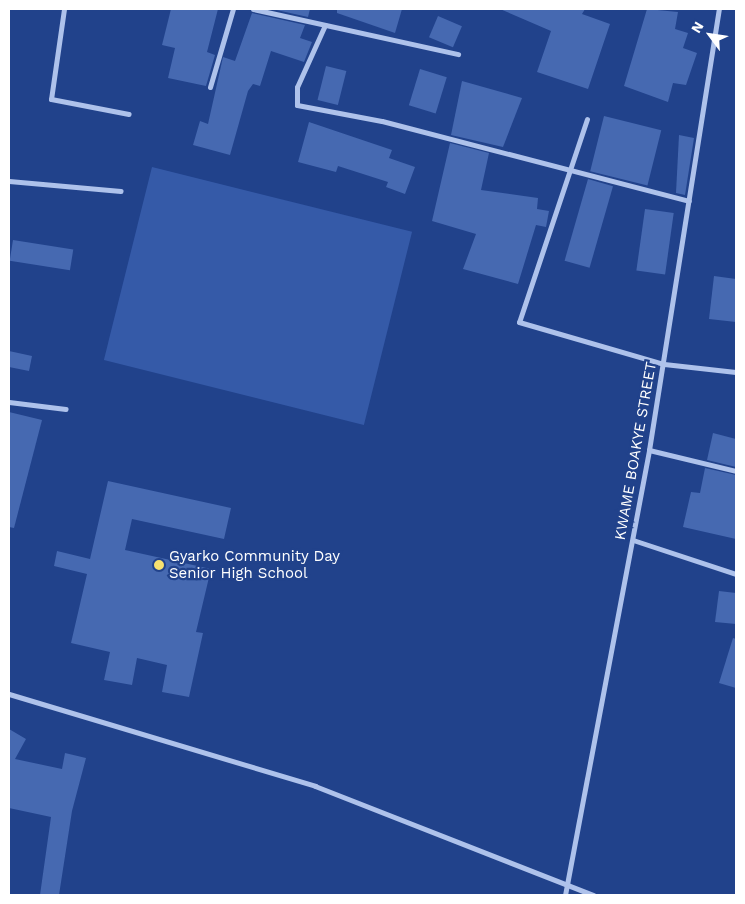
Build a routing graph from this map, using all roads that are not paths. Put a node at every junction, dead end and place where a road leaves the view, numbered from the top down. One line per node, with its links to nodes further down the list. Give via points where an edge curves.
1 (64, 9): 8 (street, via 51,99)
2 (233, 9): 7 (street)
3 (253, 9): 5 (street)
4 (718, 9): 13 (street, KWAME BOAKYE STREET)
5 (325, 25): 6 (street); 10 (street, via 297,87 297,106 382,121)
6 (458, 54)
7 (210, 87)
8 (128, 114)
9 (587, 119): 10 (street)
10 (567, 169): 13 (street); 14 (street, via 519,322)
11 (9, 181): 12 (street)
12 (121, 191)
13 (689, 201): 14 (street, KWAME BOAKYE STREET)
14 (664, 364): 15 (street); 18 (street, KWAME BOAKYE STREET)
15 (736, 372)
16 (9, 402): 17 (street)
17 (66, 409)
18 (649, 450): 19 (street); 20 (street, KWAME BOAKYE STREET)
19 (736, 471)
20 (633, 540): 21 (street); 23 (street, KWAME BOAKYE STREET)
21 (736, 574)
22 (9, 694): 23 (street, via 315,786)
23 (567, 885): 24 (street, KWAME BOAKYE STREET); 25 (street)
24 (565, 895)
25 (593, 895)

